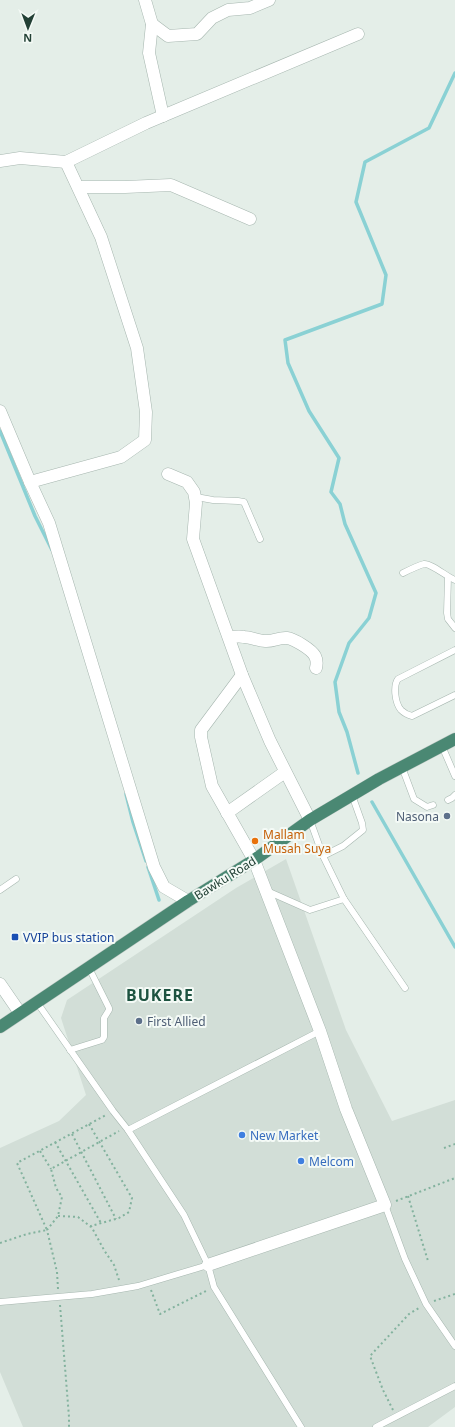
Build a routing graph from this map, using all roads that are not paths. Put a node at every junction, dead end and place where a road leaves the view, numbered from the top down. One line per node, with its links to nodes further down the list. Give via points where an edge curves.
1 (145, 0): 3 (street)
2 (269, 0): 3 (street, via 250,8 228,10 212,18 197,34 168,36)
3 (152, 24): 5 (street, via 149,53)
4 (358, 34): 5 (street)
5 (163, 116): 7 (street)
6 (0, 161): 7 (street, via 20,158)
7 (66, 162): 8 (street)
8 (79, 187): 9 (street, via 171,185); 12 (street, via 101,237 138,348 146,412 145,440 120,457)
9 (250, 218)
10 (0, 411): 12 (street)
11 (168, 474): 13 (street, via 187,482)
12 (30, 482): 41 (street, via 49,523 154,867 164,887)
13 (196, 497): 14 (lane, via 244,502); 19 (street, via 193,539)
14 (260, 539)
15 (403, 573): 16 (lane, via 429,564)
16 (448, 577): 17 (lane); 18 (lane, via 447,613)
17 (455, 580)
18 (455, 628)
19 (228, 637): 21 (street, via 266,641 289,638 315,656); 22 (street)
20 (455, 650): 23 (lane, via 398,679 395,685 400,709 412,716)
21 (316, 668)
22 (242, 675): 27 (street); 33 (street, via 201,730 200,737 212,786)
23 (455, 695)
24 (455, 739): 25 (highway, Bawku Road)
25 (442, 746): 26 (highway, Bawku Road); 28 (lane)
26 (402, 767): 29 (highway, Bawku Road); 32 (lane, via 414,799 427,807)
27 (285, 772): 33 (street); 34 (street)
28 (455, 776)
29 (352, 795): 34 (highway, Bawku Road); 35 (lane, via 363,830 343,846)
30 (455, 795): 31 (lane)
31 (448, 800)
32 (433, 805)
33 (227, 813): 36 (street)
34 (310, 820): 35 (lane); 36 (highway, Bawku Road)
35 (323, 856): 40 (lane)
36 (254, 860): 39 (street); 41 (highway, Bawku Road)
37 (16, 879): 38 (lane)
38 (0, 890)
39 (266, 890): 40 (lane, via 310,910); 48 (street)
40 (344, 899): 44 (lane)
41 (188, 901): 42 (highway, Bawku Road)
42 (90, 968): 45 (highway, Bawku Road); 49 (lane, via 109,1008 104,1018 104,1038)
43 (0, 984): 46 (street)
44 (405, 988)
45 (36, 1001): 46 (highway, Bawku Road); 49 (lane)
46 (20, 1013): 47 (highway, Bawku Road)
47 (0, 1027)
48 (320, 1031): 50 (lane); 51 (street, via 342,1110)
49 (70, 1050): 50 (lane)
50 (127, 1128): 52 (lane, via 184,1215)
51 (386, 1205): 52 (street); 54 (lane, via 405,1259 426,1304)
52 (208, 1265): 53 (lane, via 148,1283 92,1294); 56 (lane, via 214,1287)
53 (0, 1302)
54 (455, 1346)
55 (455, 1386): 57 (lane)
56 (301, 1427)
57 (376, 1427)

